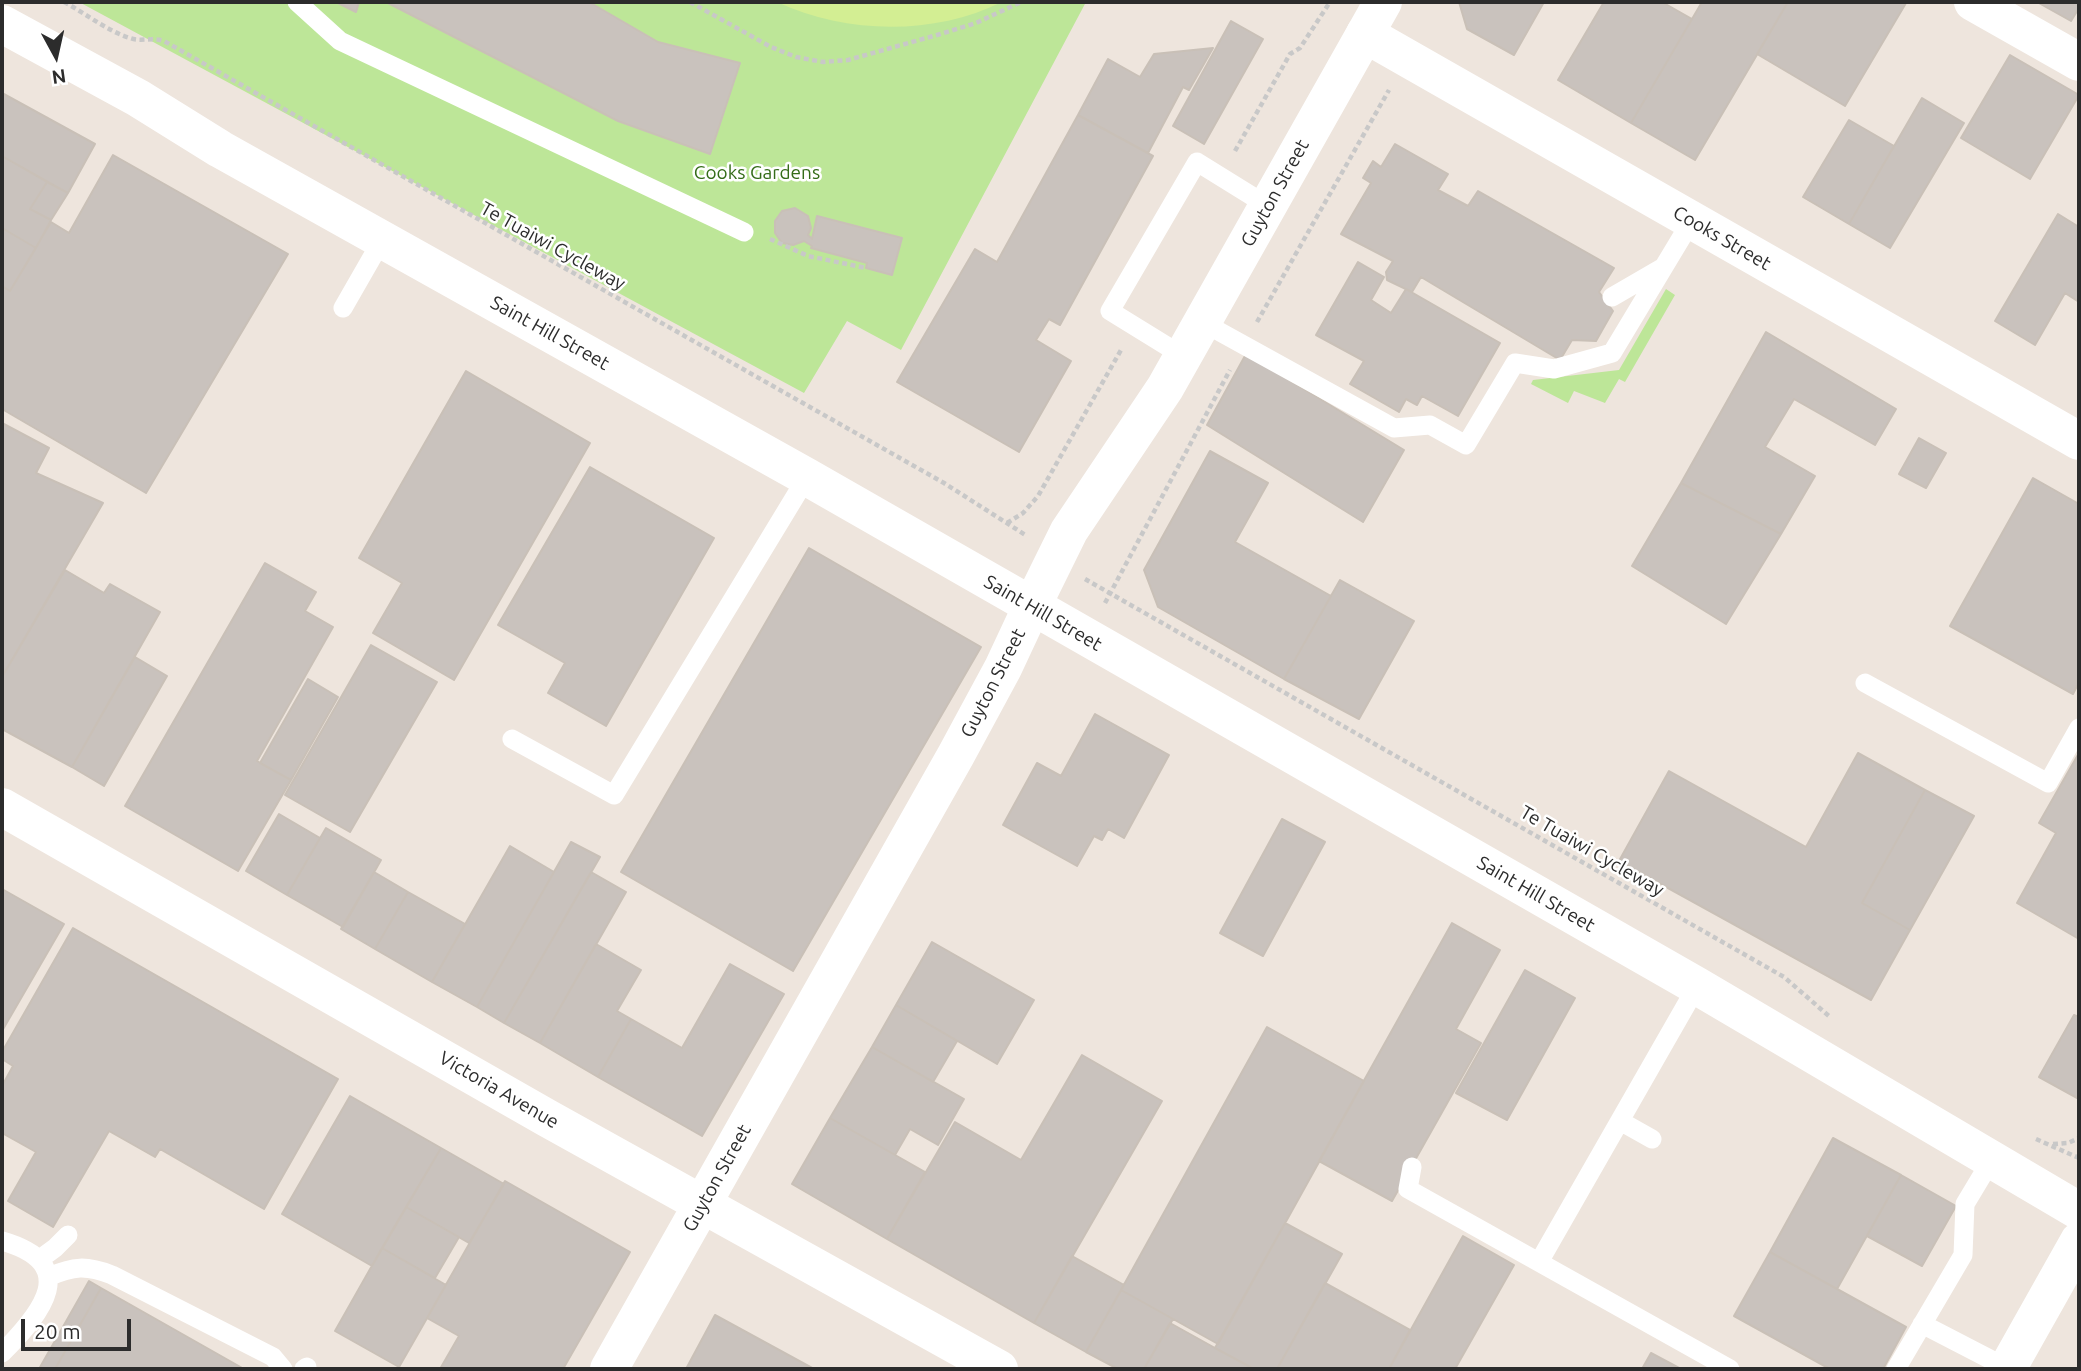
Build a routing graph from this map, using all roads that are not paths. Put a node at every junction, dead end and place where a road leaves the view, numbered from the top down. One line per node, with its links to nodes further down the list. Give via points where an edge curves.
1 (297, 2): 9 (lane, via 340,41)
2 (1383, 2): 5 (main road, Guyton Street)
3 (1973, 2): 6 (main road)
4 (2, 24): 10 (main road, Saint Hill Street)
5 (1365, 34): 7 (main road, Guyton Street); 8 (main road, Cooks Street)
6 (2079, 62)
7 (1268, 206): 14 (main road, Guyton Street); 15 (lane, via 1197,162 1110,311)
8 (1692, 220): 11 (lane); 16 (main road, Cooks Street)
9 (744, 232)
10 (382, 240): 13 (lane); 17 (main road, Saint Hill Street)
11 (1663, 267): 12 (lane); 14 (lane, via 1612,353 1554,369 1516,363 1465,445 1430,425 1394,428)
12 (1612, 297)
13 (343, 307)
14 (1202, 322): 15 (main road, Guyton Street)
15 (1183, 356): 18 (main road, Guyton Street, via 1069,531)
16 (2079, 441)
17 (807, 477): 18 (main road, Saint Hill Street); 21 (lane, via 614,795)
18 (1032, 606): 23 (main road, Saint Hill Street); 28 (main road, Guyton Street, via 956,755)
19 (1865, 683): 20 (lane, via 2048,783)
20 (2079, 728)
21 (512, 739)
22 (2, 807): 28 (main road, Victoria Avenue)
23 (1697, 986): 24 (lane); 26 (main road, Saint Hill Street)
24 (1620, 1121): 25 (lane); 33 (lane)
25 (1652, 1139)
26 (1992, 1159): 29 (main road, Saint Hill Street); 35 (lane, via 1965,1204 1963,1255)
27 (1412, 1167): 33 (lane, via 1408,1189)
28 (703, 1204): 38 (main road, Guyton Street); 39 (main road, Victoria Avenue)
29 (2079, 1210)
30 (68, 1235): 34 (lane)
31 (2, 1241): 34 (lane)
32 (2079, 1241): 42 (main road)
33 (1539, 1262): 40 (lane)
34 (44, 1268): 36 (lane, via 44,1298 24,1331); 37 (lane, via 97,1269 144,1283 257,1342)
35 (1922, 1324): 41 (lane); 42 (lane)
36 (2, 1353)
37 (283, 1369)
38 (609, 1369)
39 (999, 1369)
40 (1730, 1369)
41 (1896, 1369)
42 (2007, 1369)

